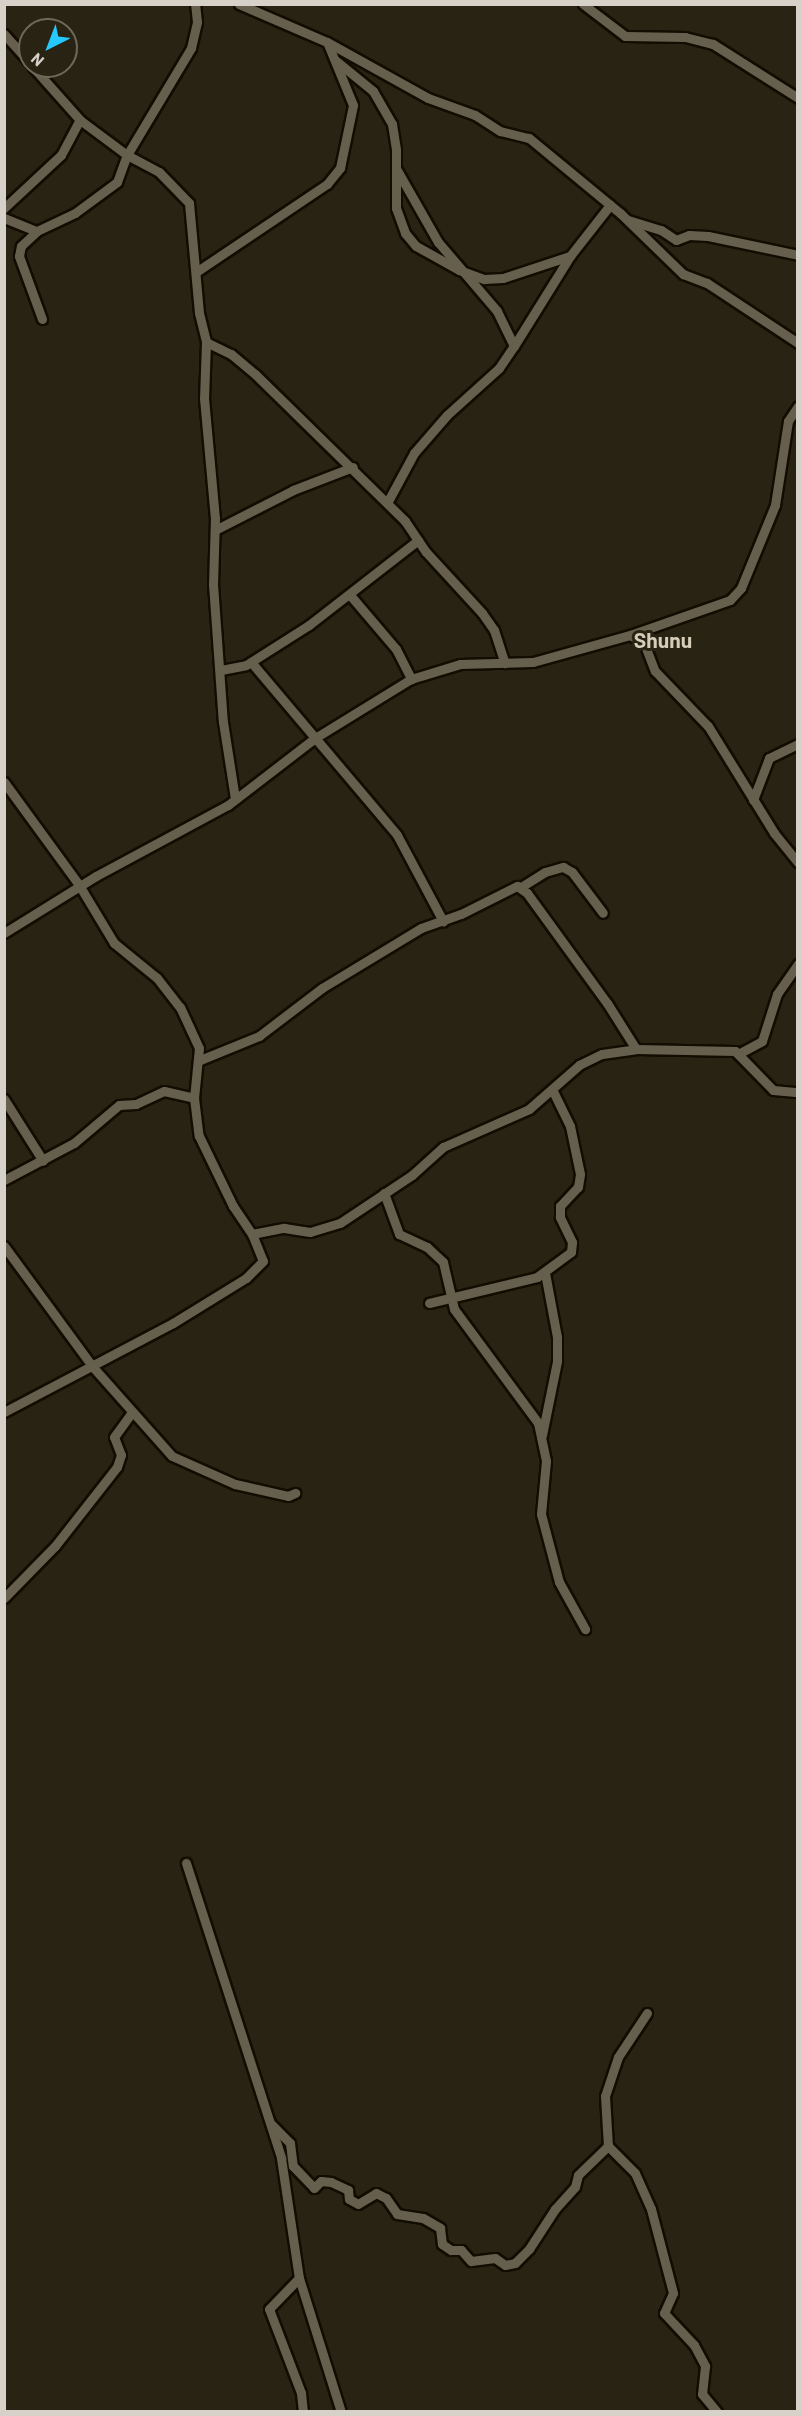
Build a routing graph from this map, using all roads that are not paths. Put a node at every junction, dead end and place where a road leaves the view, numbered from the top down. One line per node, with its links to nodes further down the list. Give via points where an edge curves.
1 (195, 4): 11 (street, via 197,22 191,48)
2 (239, 4): 5 (street)
3 (583, 4): 9 (street, via 626,36 685,37 713,44)
4 (4, 34): 6 (street)
5 (327, 42): 7 (street); 13 (street, via 428,98 475,115 500,130 529,138)
6 (18, 50)
7 (335, 60): 12 (street, via 366,85 385,108 395,135); 21 (street, via 353,105 340,168 327,184)
8 (43, 78): 10 (street)
9 (798, 98)
10 (80, 120): 11 (street); 14 (street, via 61,154)
11 (127, 155): 17 (street, via 122,174 112,187 75,213); 21 (street, via 159,171 186,197)
12 (396, 168): 20 (street); 20 (street, via 396,208 405,233 416,246)
13 (610, 205): 16 (street); 18 (street)
14 (4, 208)
15 (4, 218): 17 (street)
16 (628, 220): 19 (street, via 661,230 676,240 689,235 708,236); 24 (street, via 682,273 707,283)
17 (36, 231): 22 (street, via 18,251)
18 (570, 255): 20 (street, via 503,278 484,279); 25 (street)
19 (798, 255)
20 (459, 270): 25 (street, via 497,311)
21 (196, 272): 23 (street, via 199,313)
22 (42, 319)
23 (207, 342): 27 (street, via 240,361); 29 (street, via 204,398)
24 (798, 343)
25 (514, 346): 28 (street, via 499,368 447,415 414,453)
26 (798, 406): 32 (street, via 788,421 778,497 741,588 723,604)
27 (353, 467): 28 (street); 29 (street, via 293,490)
28 (387, 503): 30 (street)
29 (215, 530): 35 (street, via 212,569)
30 (418, 540): 31 (street); 34 (street, via 482,613 494,630)
31 (350, 595): 33 (street); 36 (street, via 396,649)
32 (630, 635): 34 (street, via 533,663); 41 (street, via 644,643 655,671 704,720)
33 (251, 663): 35 (street); 37 (street)
34 (505, 663): 36 (street, via 460,664)
35 (221, 670): 40 (street, via 223,722)
36 (411, 679): 37 (street)
37 (315, 738): 40 (street); 46 (street, via 397,835)
38 (798, 744): 41 (street, via 769,758)
39 (4, 782): 43 (street)
40 (235, 799): 43 (street)
41 (753, 800): 42 (street)
42 (798, 863)
43 (79, 885): 47 (street); 51 (street, via 114,943 157,978 180,1007 195,1036)
44 (521, 887): 45 (street, via 545,872 563,867 572,872); 46 (street, via 508,889); 49 (street, via 607,1003)
45 (603, 913)
46 (443, 921): 51 (street, via 393,943 286,1012 250,1041)
47 (4, 933)
48 (798, 964): 50 (street, via 774,1002 762,1041)
49 (636, 1050): 50 (street); 52 (street, via 586,1060)
50 (738, 1054): 53 (street, via 773,1090)
51 (200, 1060): 54 (street)
52 (553, 1091): 58 (street, via 521,1114 443,1147 412,1175); 61 (street, via 570,1126 580,1174 576,1188 560,1206 560,1217 573,1246 567,1257)
53 (798, 1092)
54 (194, 1098): 56 (street, via 164,1091 136,1104 119,1105 74,1143); 59 (street, via 195,1123 205,1151)
55 (4, 1099): 56 (street)
56 (44, 1161): 57 (street)
57 (4, 1180)
58 (384, 1193): 59 (street, via 325,1229 310,1232 284,1228); 62 (street, via 399,1234 428,1246 443,1262)
59 (252, 1234): 64 (street, via 262,1257 257,1270 173,1323)
60 (4, 1246): 64 (street)
61 (545, 1273): 62 (street, via 492,1290); 67 (street, via 557,1337 557,1361)
62 (449, 1298): 63 (street); 67 (street, via 485,1356 538,1423)
63 (429, 1303)
64 (92, 1366): 65 (street); 66 (street)
65 (4, 1412)
66 (132, 1412): 68 (street, via 153,1437 185,1464 235,1484 288,1496); 69 (street, via 114,1437 121,1455 117,1467 55,1546)
67 (542, 1435): 70 (street, via 546,1472 541,1514 559,1582)
68 (295, 1493)
69 (4, 1598)
70 (585, 1629)
71 (186, 1863): 73 (street)
72 (647, 2013): 74 (street, via 618,2057 605,2096)
73 (269, 2122): 74 (street, via 290,2143 293,2166 314,2188 321,2181 331,2182 348,2190 349,2199 358,2204 376,2193 386,2198 397,2214 423,2218 440,2228 442,2244 451,2250 461,2250 471,2261 495,2258 505,2265 515,2263 529,2249 575,2187 578,2175); 75 (street, via 281,2158)
74 (608, 2146): 78 (street, via 635,2173 651,2209 673,2293 664,2313 694,2345 705,2366 702,2394)
75 (299, 2278): 76 (street, via 269,2309 301,2393); 77 (street)
76 (303, 2412)
77 (341, 2412)
78 (717, 2412)

